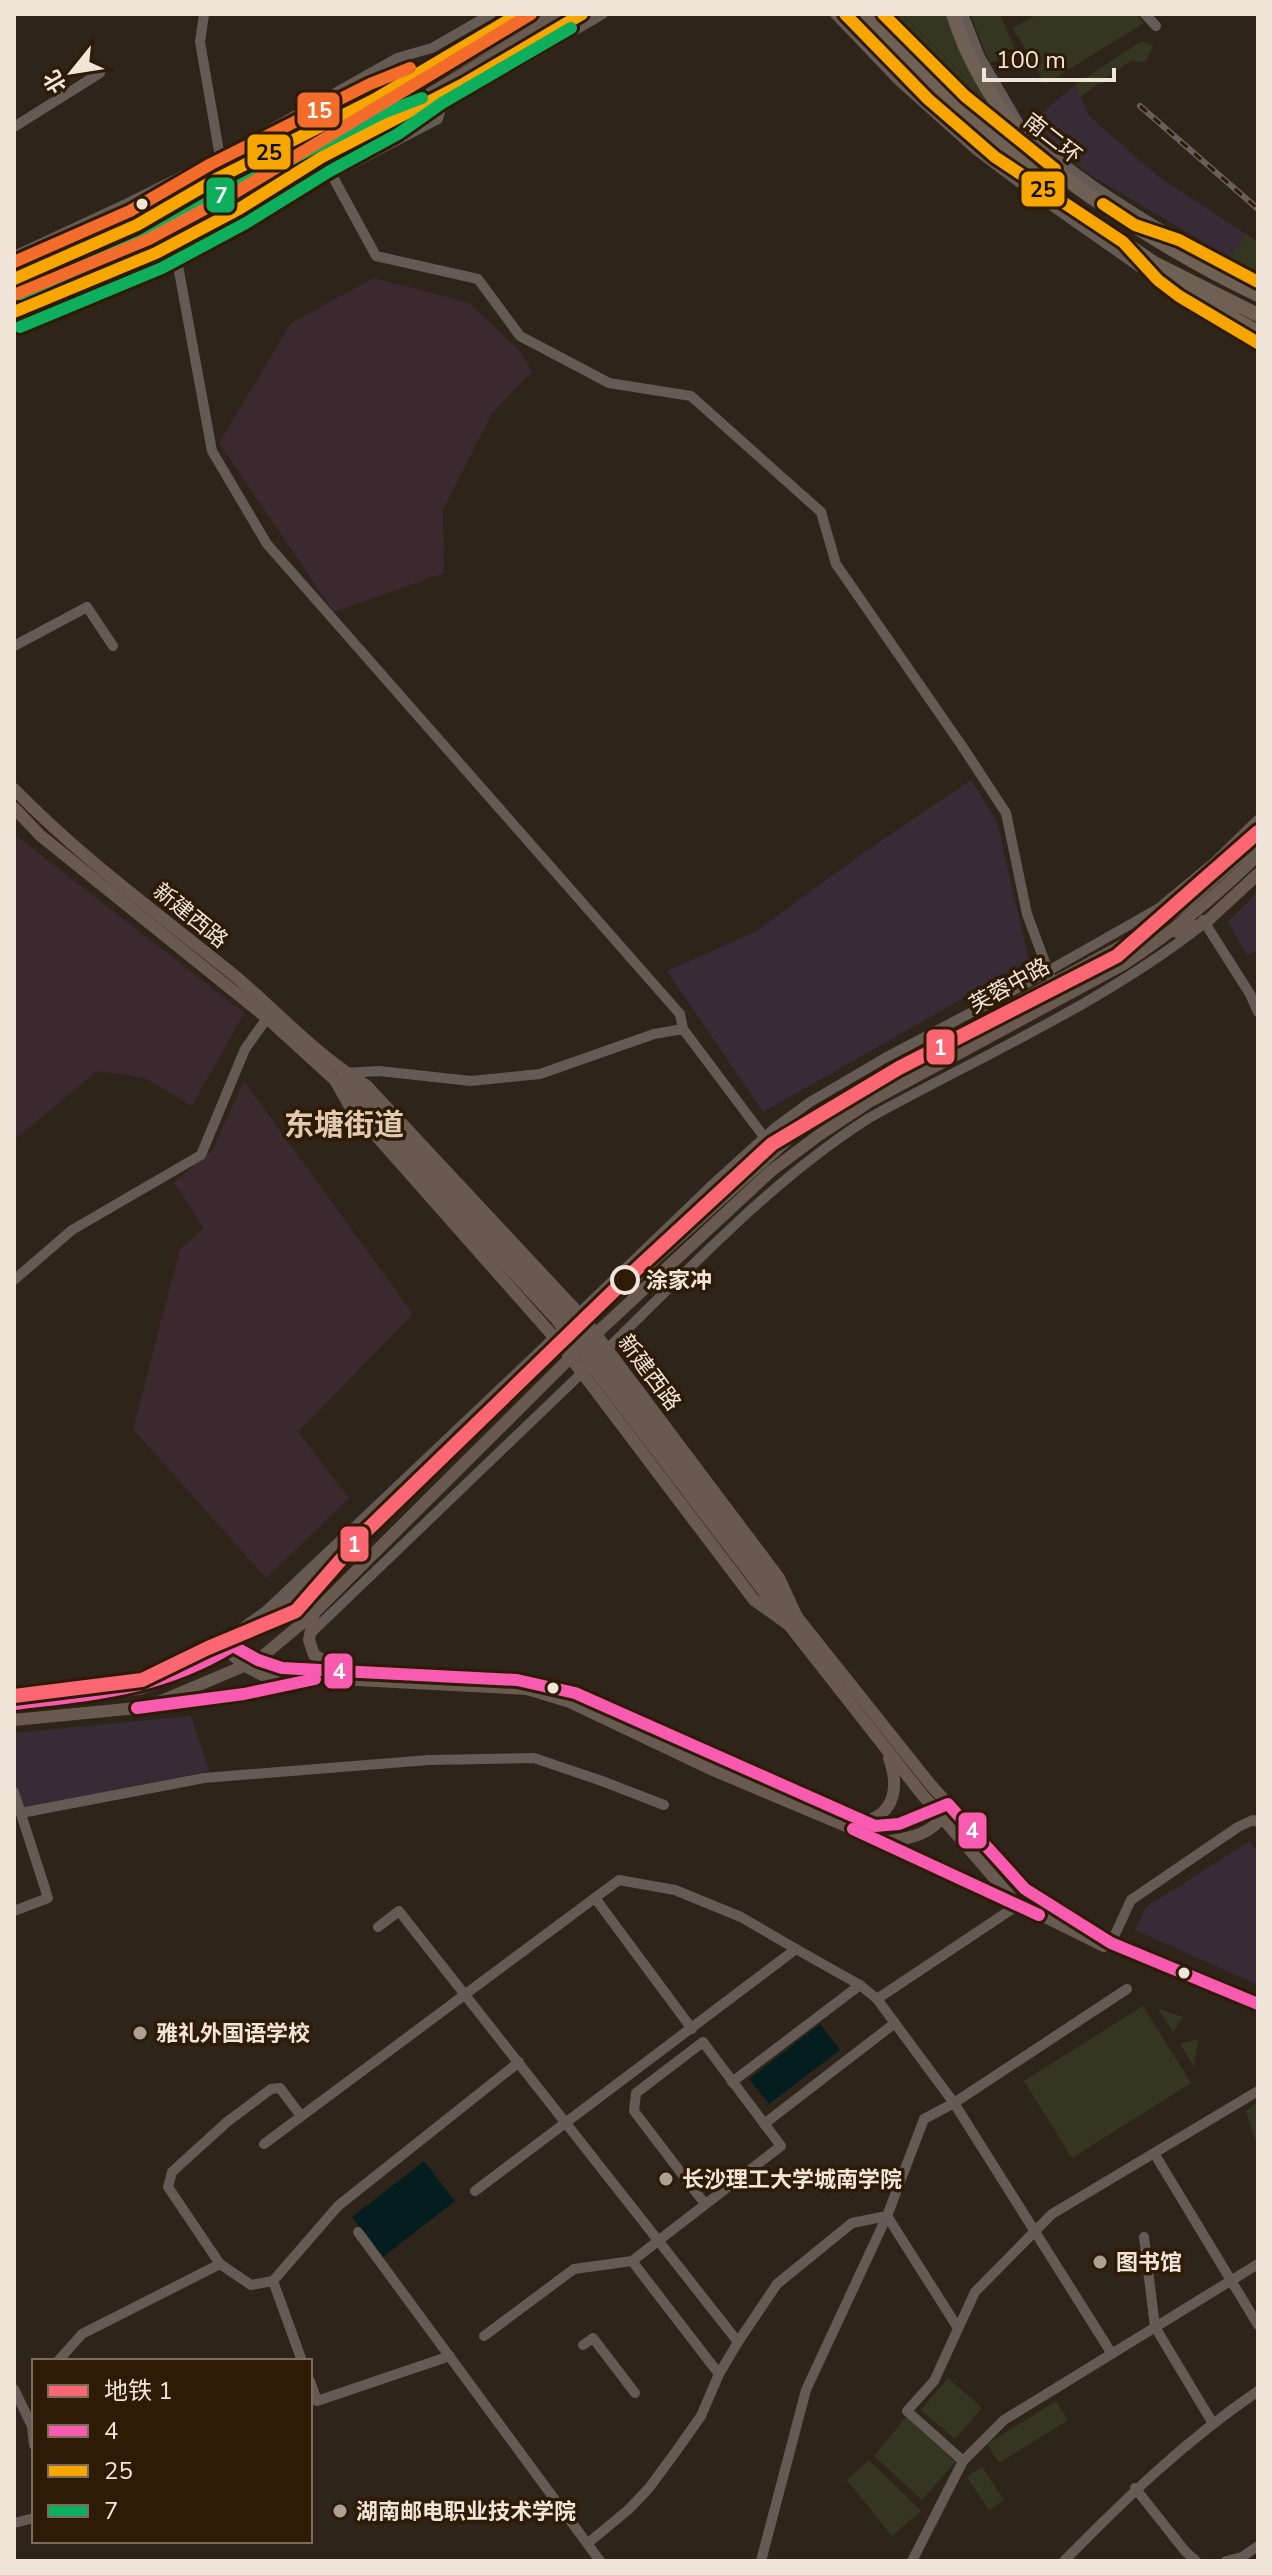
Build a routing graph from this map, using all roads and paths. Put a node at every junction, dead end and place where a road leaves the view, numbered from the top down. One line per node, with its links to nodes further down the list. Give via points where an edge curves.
1 (204, 14): 22 (street, via 200,42)
2 (491, 14): 22 (street, via 432,48 397,58)
3 (519, 14): 17 (highway)
4 (542, 14): 17 (main road, via 432,77)
5 (563, 14): 19 (main road)
6 (582, 14): 19 (highway)
7 (603, 14): 18 (street)
8 (835, 14): 27 (street, via 938,117)
9 (845, 14): 28 (highway, via 968,134)
10 (863, 14): 28 (highway, 南二环, via 941,93)
11 (883, 14): 24 (highway, 南二环, via 936,69)
12 (953, 14): 24 (highway, via 985,87)
13 (963, 14): 20 (street, via 980,57)
14 (1145, 14): 15 (street)
15 (1156, 26)
16 (100, 73): 21 (street)
17 (377, 98): 26 (main road)
18 (441, 108): 19 (street); 25 (street, via 438,119)
19 (390, 120): 23 (main road)
20 (1019, 124): 24 (street); 32 (street, via 1039,145)
21 (14, 127)
22 (220, 157): 26 (street); 34 (street)
23 (322, 157): 25 (street); 30 (main road)
24 (1040, 158): 32 (highway, 南二环, via 1135,225)
25 (332, 175): 29 (street); 58 (street, via 376,256 478,279 520,336 609,383 691,396 821,512 836,564 1006,813 1027,914)
26 (218, 178): 36 (main road, via 137,225)
27 (1020, 183): 28 (street); 37 (street)
28 (1063, 201): 31 (highway, 南二环)
29 (221, 232): 30 (street); 33 (street)
30 (194, 233): 33 (main road)
31 (1123, 242): 35 (highway, 南二环); 37 (street)
32 (1173, 243): 38 (street); 39 (highway, 南二环)
33 (175, 250): 40 (main road); 42 (street, via 97,294); 61 (street, via 212,451 267,544 680,1014)
34 (14, 256)
35 (1154, 263): 41 (highway, 南二环); 43 (highway, via 1205,302)
36 (14, 279)
37 (1158, 280): 44 (street)
38 (1258, 282)
39 (1258, 295)
40 (14, 312)
41 (1258, 315)
42 (14, 327)
43 (1258, 332)
44 (1258, 343)
45 (14, 646): 46 (street, via 87,607)
46 (113, 646)
47 (14, 789): 62 (main road, 新建西路, via 50,826 237,977)
48 (14, 808): 60 (main road, 新建西路, via 41,836)
49 (1258, 821): 53 (main road)
50 (1258, 840): 56 (main road, 芙蓉中路)
51 (1258, 855): 54 (main road, 芙蓉中路)
52 (1258, 874): 55 (main road)
53 (1164, 905): 56 (main road); 58 (street)
54 (1198, 911): 55 (street); 57 (main road, 芙蓉中路)
55 (1205, 923): 57 (main road); 59 (street); 69 (street, via 1103,993 834,1140 776,1187)
56 (1143, 934): 58 (main road, 芙蓉中路)
57 (1167, 936): 67 (main road, 芙蓉中路, via 819,1135 771,1171)
58 (1051, 977): 63 (street, via 859,1073); 64 (main road, 芙蓉中路, via 857,1091)
59 (1258, 1012)
60 (267, 1018): 62 (main road, 新建西路); 65 (street, via 245,1049 201,1155 72,1230)
61 (683, 1029): 62 (street, via 540,1074 471,1081 379,1071); 63 (street)
62 (339, 1076): 66 (main road, 新建西路, via 367,1086); 68 (main road, 新建西路, via 349,1105); 73 (main road, 新建西路, bridge, via 557,1320)
63 (765, 1137): 64 (street); 66 (street)
64 (774, 1150): 66 (main road, 芙蓉中路)
65 (14, 1280)
66 (583, 1318): 67 (main road, 新建西路); 68 (main road, 芙蓉中路)
67 (596, 1334): 69 (main road, 新建西路); 70 (main road, 芙蓉中路)
68 (558, 1341): 70 (main road, 新建西路); 75 (main road, 芙蓉中路, via 295,1594); 80 (street, via 267,1610 217,1646 158,1671 113,1681)
69 (607, 1349): 71 (street); 73 (main road, 新建西路, via 779,1578)
70 (571, 1357): 71 (main road, 新建西路); 72 (main road, 芙蓉中路)
71 (583, 1372): 73 (main road, 新建西路, via 754,1600); 74 (street)
72 (314, 1613): 74 (main road); 76 (main road, 芙蓉中路)
73 (793, 1621): 84 (main road, 新建西路); 86 (main road, 新建西路)
74 (311, 1633): 78 (main road, via 314,1655)
75 (230, 1648): 76 (main road); 77 (main road); 80 (main road, 芙蓉中路, via 181,1675 139,1689)
76 (258, 1660): 77 (main road, 芙蓉中路); 78 (main road, via 282,1668)
77 (245, 1666): 79 (main road, via 262,1675); 82 (main road, 芙蓉中路)
78 (343, 1670): 90 (main road, via 517,1680 575,1693)
79 (312, 1678): 82 (main road); 92 (main road, via 527,1689 570,1702)
80 (95, 1694): 81 (main road, 芙蓉中路)
81 (14, 1704)
82 (147, 1707): 83 (main road, 芙蓉中路)
83 (14, 1720)
84 (885, 1748): 86 (main road, 新建西路); 90 (main road, via 895,1775 894,1794 887,1808)
85 (14, 1792): 88 (street)
86 (942, 1803): 89 (main road, 新建西路); 90 (main road, via 880,1828); 97 (main road, via 1025,1889)
87 (664, 1805): 88 (street, via 534,1758 429,1760 204,1778)
88 (21, 1813): 95 (street, via 48,1898)
89 (942, 1818): 92 (main road, via 922,1835); 94 (main road, 新建西路)
90 (863, 1822)
91 (1258, 1822): 97 (street, via 1238,1827 1131,1900)
92 (884, 1842): 94 (main road)
93 (595, 1898): 98 (street, via 619,1880 675,1890 741,1917); 101 (street); 106 (street)
94 (1013, 1906): 102 (street); 104 (main road)
95 (14, 1911)
96 (378, 1927): 101 (street, via 399,1911)
97 (1111, 1943): 103 (main road)
98 (796, 1949): 99 (street); 106 (street)
99 (860, 1985): 102 (street); 108 (street)
100 (1127, 1989): 110 (street)
101 (465, 1995): 107 (street); 111 (street)
102 (877, 1999): 105 (street)
103 (1258, 2004)
104 (1258, 2013)
105 (895, 2023): 110 (street); 113 (street)
106 (692, 2029): 112 (street)
107 (519, 2062): 112 (street); 126 (street, via 338,2206)
108 (732, 2082): 113 (street); 117 (street, via 703,2042 636,2093 634,2111)
109 (1258, 2091): 115 (street)
110 (954, 2103): 118 (street, via 924,2119); 120 (street)
111 (301, 2116): 114 (street); 124 (street, via 280,2088 271,2089 172,2172 168,2187)
112 (567, 2123): 116 (street); 122 (street)
113 (764, 2124): 117 (street, via 781,2146)
114 (264, 2144)
115 (1154, 2153): 120 (street, via 1052,2214); 127 (street)
116 (475, 2191)
117 (705, 2204): 122 (street)
118 (887, 2216): 130 (street); 132 (street, via 852,2223 777,2284); 150 (street, via 806,2390)
119 (358, 2232): 135 (street)
120 (1034, 2232): 130 (street, via 975,2292); 134 (street)
121 (1144, 2237): 129 (street)
122 (659, 2240): 123 (street); 132 (street)
123 (632, 2261): 131 (street, via 574,2269); 138 (street)
124 (220, 2264): 126 (street, via 251,2285); 136 (street, via 82,2334)
125 (1258, 2264): 127 (street)
126 (273, 2281): 137 (street)
127 (1231, 2281): 128 (street); 129 (street)
128 (1258, 2325)
129 (1155, 2327): 134 (street); 143 (street)
130 (958, 2328): 145 (street, via 934,2381 907,2411)
131 (484, 2336)
132 (738, 2342): 138 (street)
133 (583, 2345): 142 (street, via 593,2338)
134 (1112, 2354): 145 (street, via 1004,2420)
135 (450, 2356): 139 (street, via 317,2401); 147 (street)
136 (60, 2359)
137 (301, 2359)
138 (719, 2374): 147 (street, via 701,2416 649,2488)
139 (312, 2387)
140 (14, 2389): 144 (street)
141 (1258, 2391): 143 (street)
142 (635, 2393)
143 (1212, 2422): 146 (street)
144 (32, 2426)
145 (963, 2461): 151 (street)
146 (1135, 2488): 152 (street); 153 (street)
147 (588, 2543): 149 (street)
148 (1258, 2546): 154 (street)
149 (600, 2561)
150 (761, 2561)
151 (912, 2561)
152 (1064, 2561)
153 (1196, 2561)
154 (1226, 2561)

